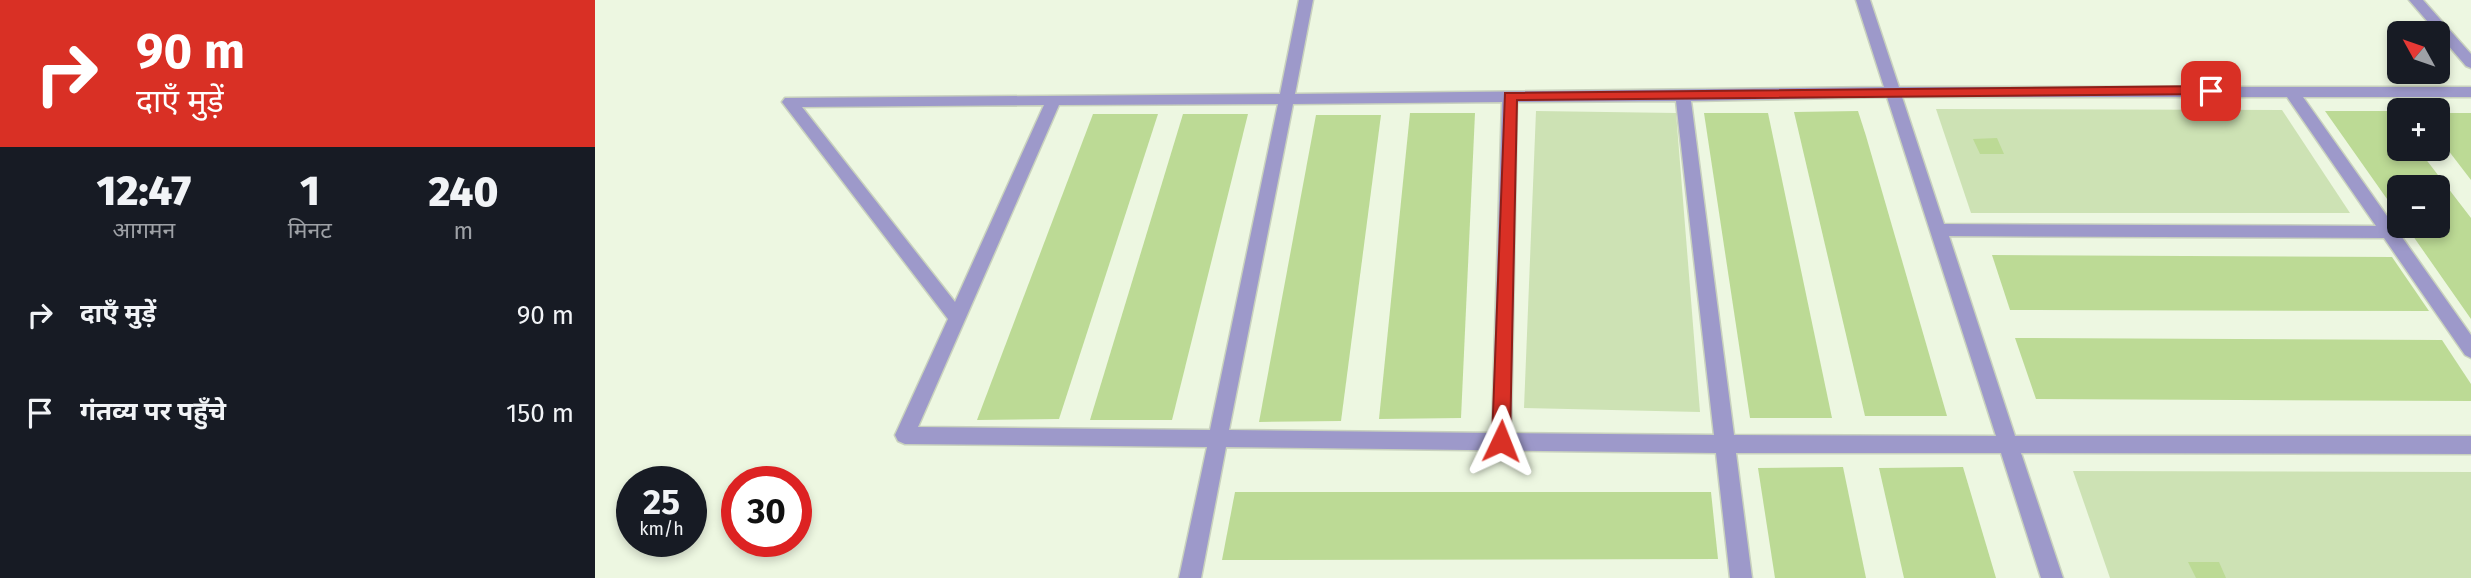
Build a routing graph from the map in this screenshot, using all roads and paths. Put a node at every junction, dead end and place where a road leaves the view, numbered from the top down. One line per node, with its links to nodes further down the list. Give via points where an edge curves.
1 (1306, 0): 10 (street)
2 (1863, 0): 6 (street)
3 (2416, 0): 4 (street)
4 (2471, 63)
5 (2291, 91): 6 (street); 7 (street); 12 (street)
6 (1894, 92): 9 (street); 13 (street)
7 (2471, 92)
8 (1510, 96): 9 (street); 10 (street); 19 (street)
9 (1683, 96): 20 (street)
10 (1287, 99): 11 (street); 18 (street)
11 (1054, 100): 16 (street); 16 (street, via 790,102)
12 (2387, 229)
13 (1939, 230): 14 (street); 21 (street)
14 (2387, 232)
15 (2393, 238): 17 (street)
16 (957, 318): 18 (street, via 905,435)
17 (2471, 350)
18 (1219, 440): 19 (street); 23 (street)
19 (1501, 441): 20 (street)
20 (1724, 444): 21 (street); 24 (street)
21 (2009, 445): 22 (street); 25 (street)
22 (2471, 445)
23 (1190, 578)
24 (1741, 578)
25 (2052, 578)

